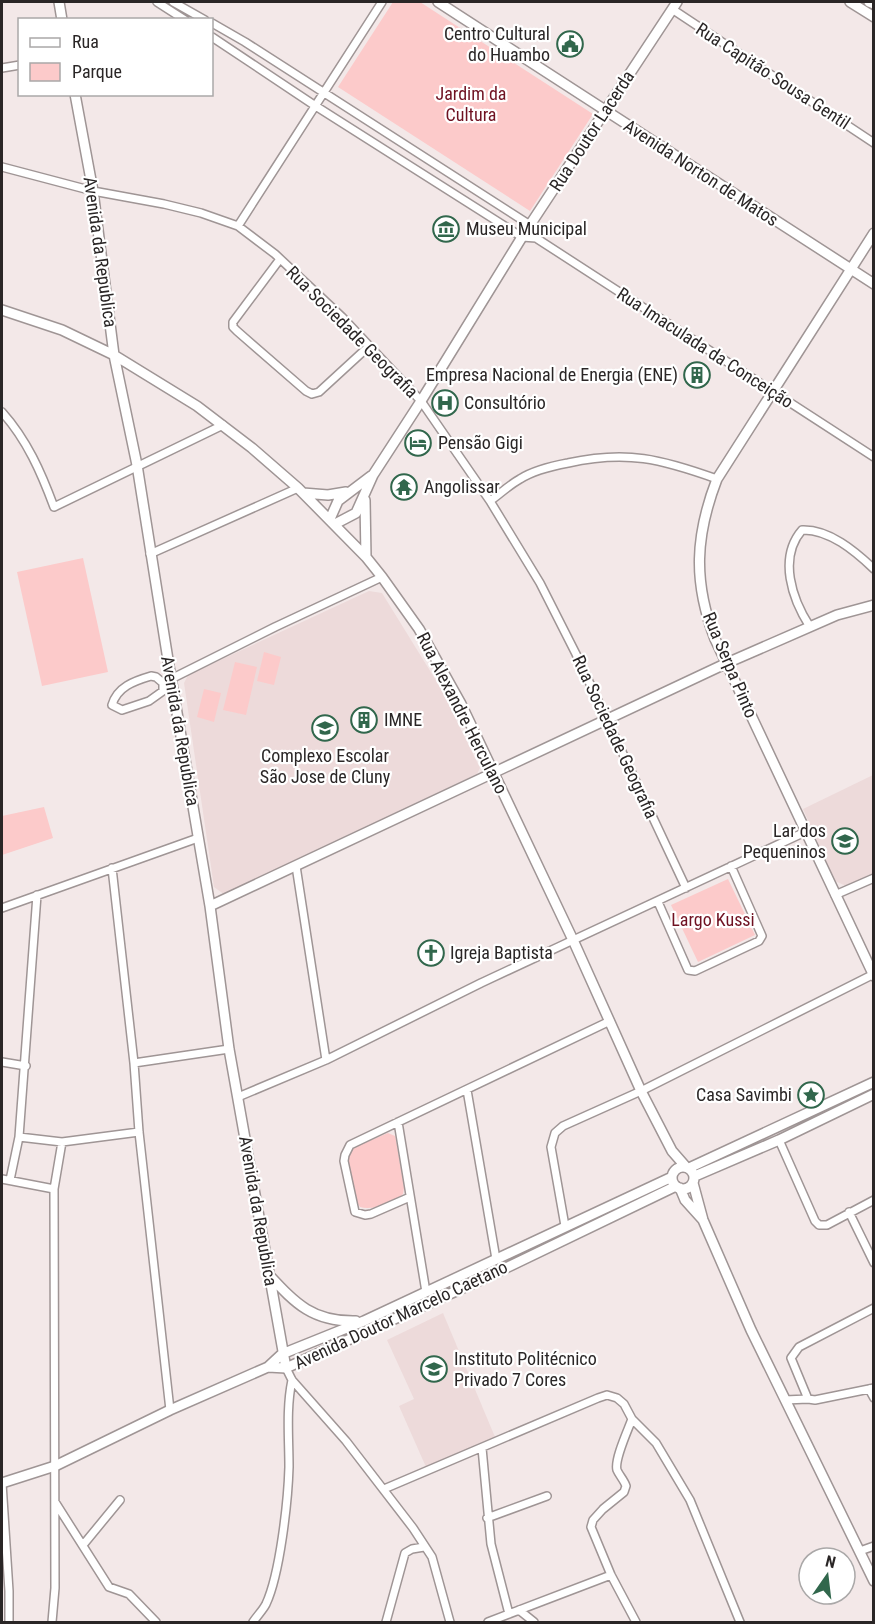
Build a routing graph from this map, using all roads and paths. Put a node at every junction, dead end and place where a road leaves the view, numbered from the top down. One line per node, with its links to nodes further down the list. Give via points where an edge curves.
1 (59, 2): 11 (street)
2 (158, 2): 12 (street)
3 (173, 2): 13 (street)
4 (382, 2): 20 (street)
5 (438, 2): 23 (street, Avenida Norton de Matos)
6 (852, 2): 10 (street)
7 (869, 2): 8 (street)
8 (873, 4)
9 (674, 5): 23 (street, Rua Doutor Lacerda); 26 (street, Rua Capitão Sousa Gentil)
10 (873, 17)
11 (63, 18)
12 (182, 18)
13 (201, 18)
14 (213, 24): 16 (street)
15 (213, 38): 17 (street, Rua Imaculada da Conceição)
16 (244, 42): 17 (street); 20 (street)
17 (238, 54): 22 (street, Rua Imaculada da Conceição)
18 (18, 65): 19 (street)
19 (2, 68)
20 (322, 92): 22 (street); 24 (street)
21 (75, 96): 30 (street, Avenida da Republica)
22 (314, 105): 25 (street, Rua Imaculada da Conceição); 32 (street)
23 (605, 111): 31 (street, Rua Doutor Lacerda); 37 (street, Avenida Norton de Matos)
24 (381, 129): 25 (street); 28 (street)
25 (373, 142): 29 (street, Rua Imaculada da Conceição)
26 (873, 143)
27 (2, 167): 30 (street, Rua Sociedade Geografia)
28 (456, 178): 29 (street); 31 (street)
29 (448, 190): 34 (street, Rua Imaculada da Conceição)
30 (93, 191): 32 (street, Rua Sociedade Geografia, via 164,204); 41 (street, Avenida da Republica)
31 (530, 225): 34 (street, Rua Doutor Lacerda); 35 (street)
32 (238, 226): 36 (street, Rua Sociedade Geografia)
33 (873, 233): 37 (street, Rua Serpa Pinto)
34 (522, 237): 35 (street, Rua Imaculada da Conceição); 43 (street, Rua Doutor Lacerda)
35 (536, 238): 42 (street, Rua Imaculada da Conceição)
36 (280, 260): 40 (street, Rua Sociedade Geografia, via 342,317); 40 (street, via 233,322 237,331 312,394)
37 (850, 269): 38 (street, Avenida Norton de Matos); 42 (street, Rua Serpa Pinto)
38 (873, 284)
39 (2, 310): 41 (street, Rua Alexandre Herculano, via 62,330)
40 (368, 347): 43 (street, Rua Sociedade Geografia)
41 (114, 356): 45 (street, Rua Alexandre Herculano); 47 (street, Avenida da Republica)
42 (772, 391): 46 (street, Rua Imaculada da Conceição); 49 (street, Rua Serpa Pinto)
43 (420, 401): 48 (street, Rua Doutor Lacerda); 53 (street, Rua Sociedade Geografia)
44 (2, 412): 47 (street, via 27,445 54,507)
45 (223, 425): 47 (street); 51 (street, Rua Alexandre Herculano)
46 (873, 457)
47 (137, 465): 55 (street, Avenida da Republica)
48 (373, 475): 50 (street, Rua Doutor Lacerda); 52 (street, Rua Doutor Lacerda)
49 (717, 479): 53 (street, via 678,465 627,455 612,456 550,467 521,478); 61 (street, Rua Serpa Pinto, via 701,530 699,571 708,620)
50 (354, 489): 51 (street, via 335,495); 54 (street, Rua Doutor Lacerda, via 338,501)
51 (301, 490): 54 (street, Rua Alexandre Herculano); 55 (street)
52 (365, 493): 54 (street, Rua Doutor Lacerda, via 356,513); 56 (street)
53 (490, 501): 63 (street, Rua Sociedade Geografia, via 551,603)
54 (332, 522): 56 (street, Rua Alexandre Herculano)
55 (150, 554): 62 (street, Avenida da Republica)
56 (366, 557): 58 (street, Rua Alexandre Herculano)
57 (873, 569): 60 (street, via 836,539 813,529 802,530 791,548 790,581)
58 (382, 577): 62 (street); 64 (street, Rua Alexandre Herculano, via 440,664)
59 (873, 605): 60 (street)
60 (810, 627): 61 (street)
61 (727, 663): 63 (street); 65 (street, Rua Serpa Pinto)
62 (167, 681): 62 (street, via 151,676 132,684 114,696 112,705 122,710 149,701 163,692); 66 (street, Avenida da Republica)
63 (606, 720): 64 (street); 71 (street, Rua Sociedade Geografia)
64 (493, 772): 67 (street); 77 (street, Rua Alexandre Herculano)
65 (805, 832): 68 (street); 73 (street, Rua Serpa Pinto)
66 (198, 838): 69 (street); 75 (street, Avenida da Republica)
67 (296, 866): 75 (street); 81 (street)
68 (731, 866): 71 (street); 74 (street, via 762,936 759,941 695,971 688,970)
69 (112, 868): 72 (street); 83 (street)
70 (873, 878): 73 (street)
71 (686, 888): 74 (street)
72 (37, 895): 76 (street); 84 (street)
73 (835, 896): 78 (street, Rua Serpa Pinto)
74 (658, 902): 77 (street)
75 (210, 906): 80 (street, Avenida da Republica)
76 (2, 908)
77 (573, 940): 79 (street, Rua Alexandre Herculano); 81 (street)
78 (873, 975): 87 (street)
79 (610, 1021): 86 (street); 87 (street, Rua Alexandre Herculano)
80 (229, 1049): 83 (street); 89 (street, Avenida da Republica)
81 (326, 1060): 89 (street)
82 (2, 1062): 84 (street)
83 (134, 1063): 91 (street)
84 (26, 1066): 92 (street)
85 (873, 1082): 96 (street, Avenida Doutor Marcelo Caetano)
86 (468, 1090): 90 (street); 106 (street)
87 (641, 1091): 95 (street, Rua Alexandre Herculano); 105 (street, via 562,1126 555,1133 551,1148)
88 (873, 1094): 93 (street, Avenida Doutor Marcelo Caetano)
89 (238, 1098): 108 (street, Avenida da Republica)
90 (398, 1122): 101 (street); 101 (street, via 350,1145 345,1161 355,1212 371,1214)
91 (139, 1132): 94 (street); 120 (street)
92 (19, 1137): 94 (street); 97 (street)
93 (779, 1140): 98 (street, Avenida Doutor Marcelo Caetano); 103 (street, via 815,1221 827,1225)
94 (62, 1142): 100 (street)
95 (672, 1151): 96 (street, Rua Alexandre Herculano); 99 (street, Rua Alexandre Herculano)
96 (687, 1167): 98 (street); 99 (street, Avenida Doutor Marcelo Caetano, via 678,1168)
97 (6, 1179): 100 (street)
98 (694, 1180): 99 (street, Avenida Doutor Marcelo Caetano, via 687,1188); 104 (street)
99 (675, 1181): 104 (street); 105 (street, Avenida Doutor Marcelo Caetano); 114 (street, Avenida Doutor Marcelo Caetano, via 485,1278)
100 (54, 1189): 123 (street)
101 (410, 1197): 109 (street)
102 (873, 1200): 103 (street)
103 (849, 1212): 107 (street)
104 (703, 1220): 119 (street)
105 (565, 1226): 106 (street, Avenida Doutor Marcelo Caetano)
106 (496, 1260): 109 (street, Avenida Doutor Marcelo Caetano)
107 (873, 1263)
108 (268, 1275): 111 (street, via 308,1312 329,1320); 112 (street, Avenida da Republica)
109 (426, 1292): 111 (street, Avenida Doutor Marcelo Caetano)
110 (873, 1308): 118 (street, via 794,1352 791,1358)
111 (364, 1321): 112 (street, Avenida Doutor Marcelo Caetano)
112 (282, 1354): 113 (street, Avenida Doutor Marcelo Caetano); 114 (street, Avenida da Republica)
113 (268, 1367): 114 (street, Avenida Doutor Marcelo Caetano); 120 (street)
114 (286, 1368): 115 (street)
115 (291, 1380): 125 (street); 141 (street, via 287,1493 278,1555 266,1605)
116 (871, 1388): 117 (street); 118 (street)
117 (873, 1398)
118 (808, 1399): 119 (street)
119 (785, 1400): 133 (street)
120 (170, 1410): 123 (street)
121 (632, 1419): 122 (street, via 624,1404 607,1395); 134 (street, via 617,1463 626,1486 624,1492 593,1520 591,1527); 147 (street, via 656,1443 690,1500)
122 (482, 1448): 125 (street); 129 (street)
123 (55, 1466): 124 (street); 128 (street)
124 (2, 1483): 138 (street)
125 (384, 1489): 132 (street)
126 (547, 1496): 129 (street)
127 (120, 1500): 130 (street)
128 (55, 1502): 130 (street); 139 (street)
129 (487, 1518): 137 (street)
130 (83, 1545): 140 (street, via 109,1587 129,1594)
131 (873, 1546): 133 (street)
132 (424, 1547): 142 (street, via 405,1553); 143 (street, via 437,1571)
133 (860, 1551): 135 (street)
134 (610, 1575): 136 (street); 146 (street)
135 (873, 1581)
136 (519, 1610): 137 (street); 145 (street)
137 (509, 1614): 144 (street)
138 (9, 1623)
139 (52, 1623)
140 (156, 1623)
141 (253, 1623)
142 (386, 1623)
143 (450, 1623)
144 (488, 1623)
145 (534, 1623)
146 (636, 1623)
147 (740, 1623)

